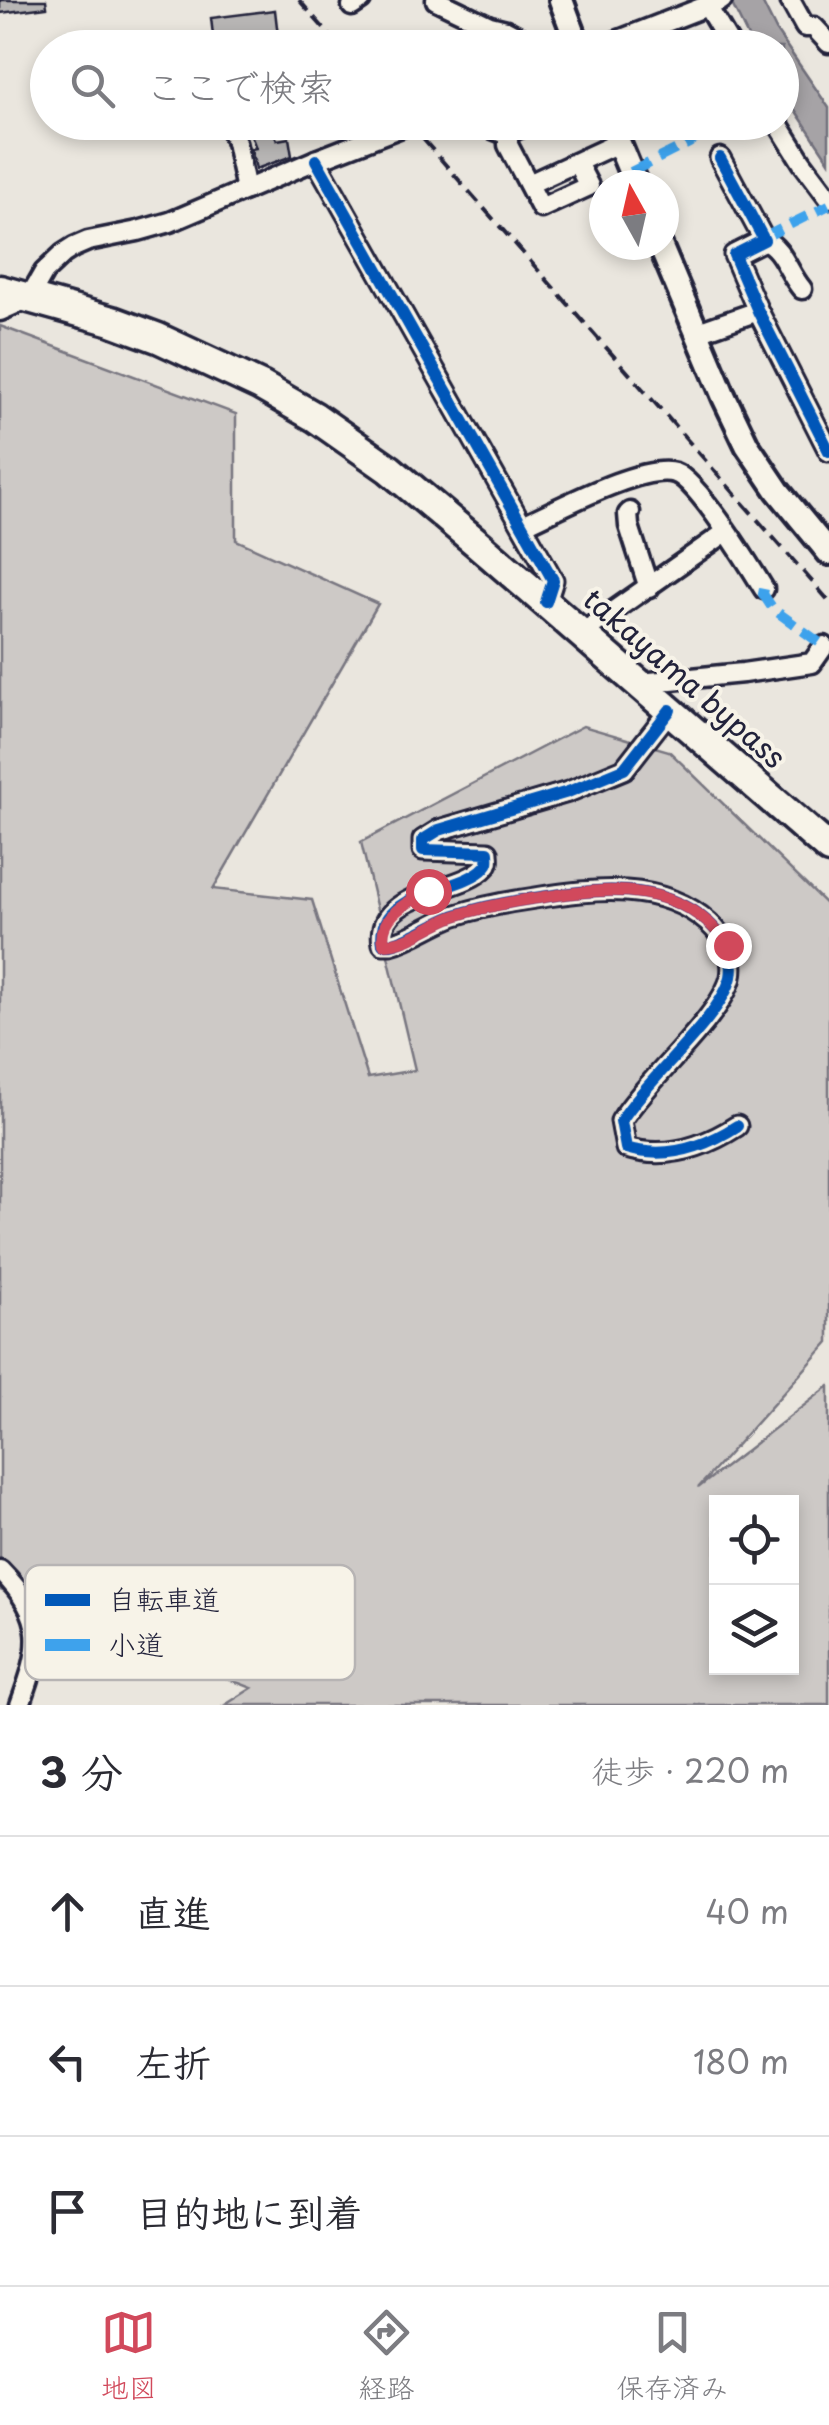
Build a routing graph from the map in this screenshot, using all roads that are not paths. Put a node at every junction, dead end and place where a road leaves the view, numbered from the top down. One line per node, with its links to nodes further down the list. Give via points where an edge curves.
1 (436, 0): 5 (street)
2 (561, 0): 6 (main road)
3 (790, 0): 9 (street, via 805,26)
4 (708, 3): 7 (street); 8 (street)
5 (506, 30)
6 (573, 30)
7 (643, 30)
8 (722, 30)
9 (829, 43)
10 (235, 140): 21 (street)
11 (368, 140): 17 (street)
12 (506, 140): 20 (street)
13 (605, 140): 18 (street)
14 (617, 140): 19 (main road)
15 (788, 140): 22 (street)
16 (720, 158): 23 (street)
17 (316, 160): 21 (street); 33 (street)
18 (577, 162): 20 (street); 20 (street, via 589,186 541,208)
19 (630, 170)
20 (529, 184)
21 (246, 190): 27 (street, via 170,222 74,247 44,272)
22 (829, 198)
23 (764, 240): 25 (street, via 776,245); 28 (street, via 734,255)
24 (667, 260): 30 (main road)
25 (802, 288)
26 (0, 291): 27 (highway, takayama bypass)
27 (29, 298): 29 (street); 38 (highway, takayama bypass, via 171,344 315,417 388,468)
28 (758, 310): 30 (street); 31 (street)
29 (0, 311)
30 (698, 332): 35 (main road, via 761,469)
31 (829, 450)
32 (630, 512): 36 (street)
33 (522, 525): 34 (street, via 633,477 670,472 684,477); 38 (street, via 552,580)
34 (726, 532): 36 (street); 37 (street)
35 (829, 553)
36 (649, 588): 39 (street)
37 (764, 589)
38 (546, 602): 39 (highway, takayama bypass)
39 (582, 633): 41 (highway, takayama bypass)
40 (824, 646): 41 (street, via 812,663)
41 (640, 683): 42 (highway, takayama bypass)
42 (670, 710): 43 (highway, takayama bypass); 44 (street, via 624,769 423,840 424,850 488,852 488,862 400,907 382,934 384,944 391,944 492,905 583,891 624,890 674,900 719,932 728,945 731,976 699,1028 620,1121 626,1148 655,1155 688,1150)
43 (829, 849)
44 (737, 1126)
45 (0, 1570): 46 (street)
46 (25, 1598)
47 (28, 1680): 48 (street)
48 (20, 1705)

